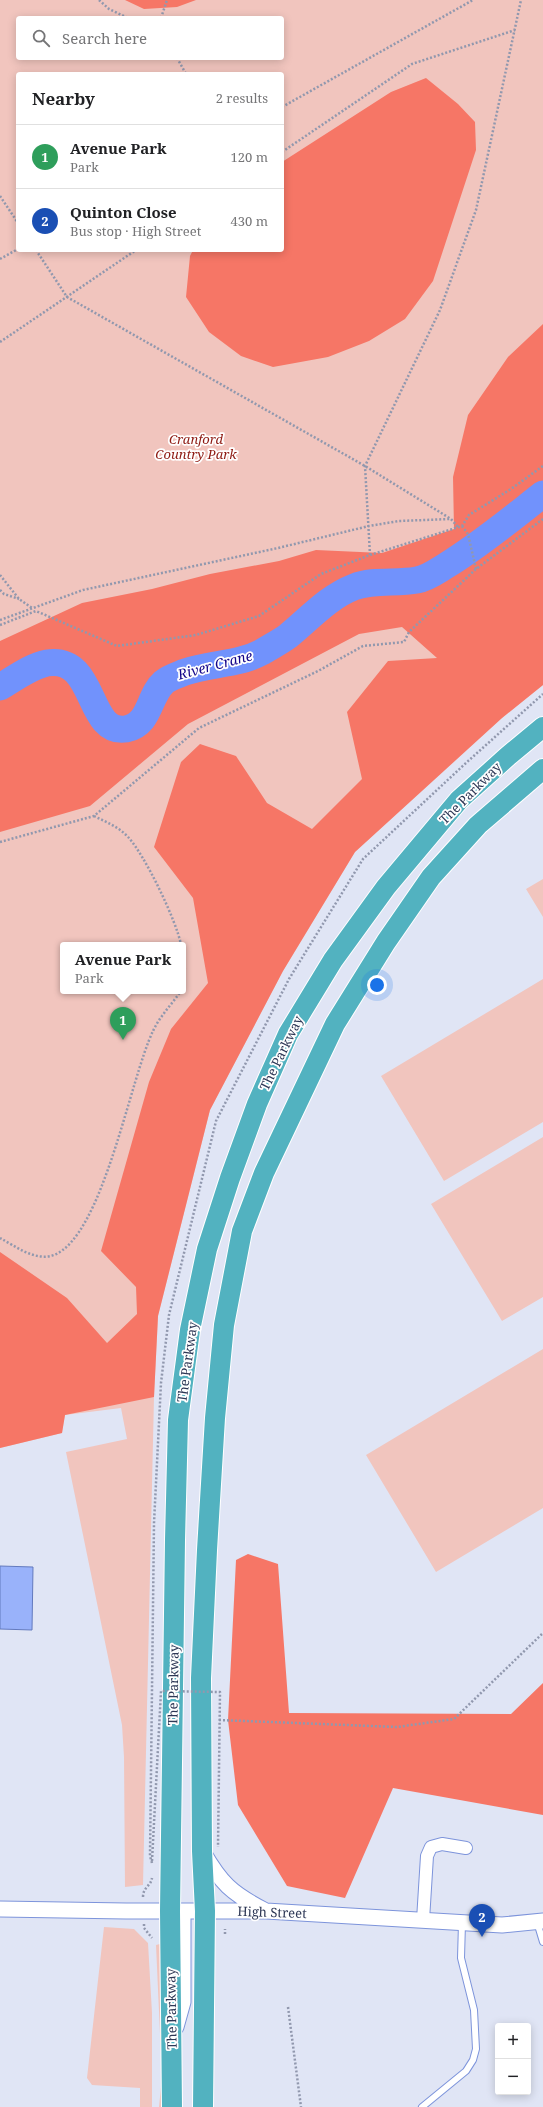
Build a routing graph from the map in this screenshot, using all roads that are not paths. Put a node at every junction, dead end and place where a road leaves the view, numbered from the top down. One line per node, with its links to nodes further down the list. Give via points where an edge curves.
1 (543, 727): 6 (highway, The Parkway, via 459,800 386,887 333,960 278,1055 230,1178 210,1242 190,1330 178,1420 174,1540)
2 (543, 768): 4 (highway, via 478,825 431,877 386,942 335,1024 264,1173 242,1231 224,1325 215,1418 202,1678)
3 (466, 1848): 9 (street, via 442,1844 431,1847 427,1856)
4 (210, 1849): 7 (highway); 8 (street, via 212,1868 230,1890)
5 (0, 1909): 6 (street, High Street)
6 (176, 1911): 7 (street, High Street); 13 (highway, The Parkway, via 171,2043)
7 (205, 1911): 8 (street, High Street); 14 (highway)
8 (266, 1911): 9 (street, High Street)
9 (423, 1920): 11 (street, High Street)
10 (540, 1921): 11 (street, High Street, via 502,1925); 12 (lane)
11 (462, 1923): 15 (lane, via 460,1958 474,2010 476,2049 466,2071)
12 (543, 1942)
13 (172, 2107)
14 (203, 2107)
15 (422, 2107)

